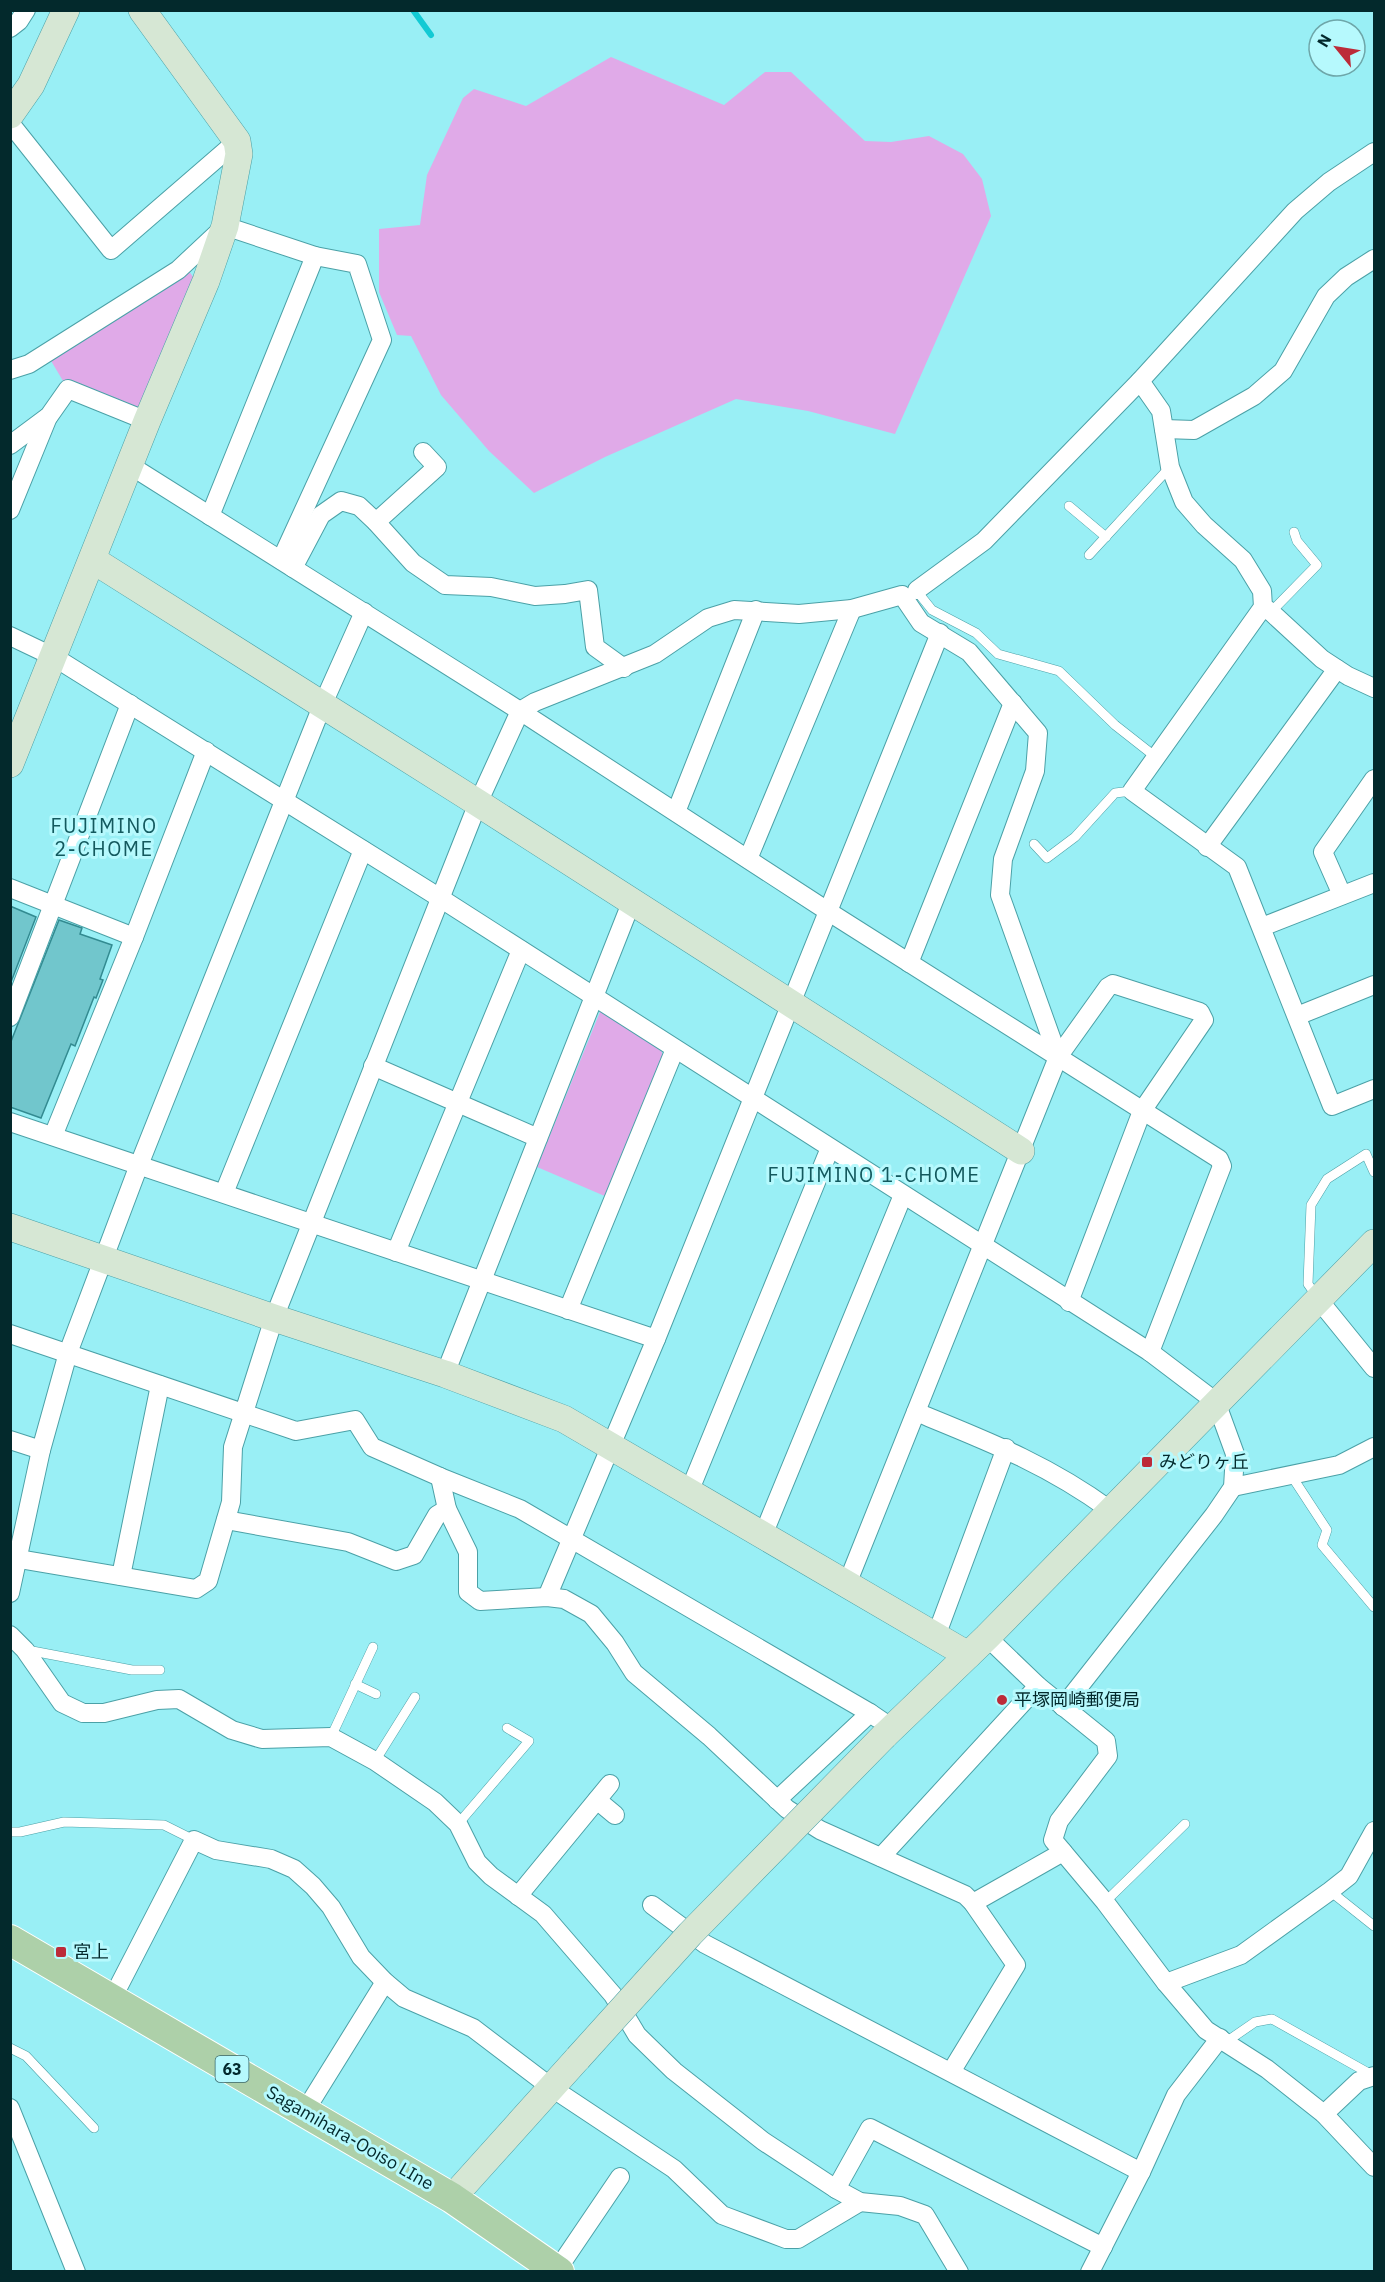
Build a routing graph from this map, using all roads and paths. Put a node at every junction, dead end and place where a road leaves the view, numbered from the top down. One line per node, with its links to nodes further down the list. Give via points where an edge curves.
1 (26, 10): 4 (street)
2 (66, 10): 5 (street, via 31,85)
3 (142, 10): 7 (street)
4 (10, 28)
5 (10, 115)
6 (10, 123): 7 (street, via 111,250)
7 (237, 141): 9 (street, via 239,154)
8 (1374, 152): 13 (street, via 1295,211)
9 (225, 226): 10 (street); 12 (street, via 178,270 29,364); 15 (street)
10 (315, 256): 23 (street); 29 (street, via 357,264 382,340)
11 (1374, 259): 16 (street, via 1326,296 1283,371 1254,396 1194,429)
12 (10, 370)
13 (1140, 381): 16 (street, via 1161,411); 30 (street, via 984,541)
14 (49, 416): 15 (street, via 68,389); 17 (street); 22 (street)
15 (147, 421): 19 (street)
16 (1164, 429): 20 (street)
17 (12, 441)
18 (423, 452): 24 (street, via 437,467)
19 (131, 466): 23 (street); 28 (street)
20 (1170, 467): 26 (lane); 33 (street, via 1185,502 1243,560 1262,591)
21 (1069, 506): 26 (lane)
22 (10, 510)
23 (210, 516): 29 (street)
24 (376, 522): 29 (street, via 359,506 340,501 321,515); 38 (street, via 413,563 445,585 491,587 535,596 588,590 595,647)
25 (1294, 532): 33 (lane, via 1317,565)
26 (1106, 537): 27 (lane)
27 (1089, 555)
28 (93, 560): 37 (street); 43 (street)
29 (287, 564): 34 (street)
30 (910, 592): 31 (street); 35 (street, via 921,623); 46 (lane, via 932,610 976,633 998,654 1059,671)
31 (852, 609): 32 (street, via 799,615); 56 (street)
32 (756, 610): 38 (street, via 734,610 708,618 656,654); 52 (street)
33 (1267, 610): 39 (street); 46 (street)
34 (364, 612): 43 (street); 44 (street)
35 (940, 633): 41 (street, via 969,652); 63 (street)
36 (10, 636): 37 (street)
37 (54, 657): 42 (street); 47 (street)
38 (624, 668): 44 (street)
39 (1337, 669): 40 (street); 54 (street)
40 (1374, 688)
41 (1013, 703): 67 (street); 74 (street, via 1038,733 1035,771 1003,859 1000,895)
42 (130, 704): 45 (street); 62 (street)
43 (322, 706): 50 (street); 51 (street)
44 (520, 711): 51 (street); 52 (street)
45 (206, 751): 50 (street); 65 (street)
46 (1156, 758): 49 (street)
47 (10, 764)
48 (1374, 779): 59 (street, via 1323,852)
49 (1132, 791): 53 (lane, via 1115,793 1075,837 1047,858); 54 (street)
50 (285, 801): 55 (street); 85 (street)
51 (477, 803): 60 (street); 61 (street)
52 (676, 812): 56 (street)
53 (1034, 844)
54 (1207, 847): 64 (street, via 1237,867)
55 (363, 850): 60 (street); 87 (street)
56 (748, 859): 63 (street)
57 (1374, 883): 59 (street)
58 (10, 888): 62 (street)
59 (1342, 895): 64 (street)
60 (440, 898): 66 (street); 75 (street)
61 (631, 903): 69 (street); 70 (street)
62 (53, 905): 65 (street); 72 (street)
63 (829, 912): 67 (street); 70 (street)
64 (1262, 927): 71 (street)
65 (134, 937): 81 (street)
66 (521, 950): 69 (street); 78 (street)
67 (909, 963): 74 (street)
68 (1374, 985): 71 (street)
69 (594, 998): 73 (street); 82 (street)
70 (791, 1005): 77 (street); 84 (street)
71 (1297, 1016): 76 (street, via 1332,1106)
72 (10, 1017)
73 (675, 1049): 77 (street); 98 (street)
74 (1058, 1057): 79 (street); 79 (street, via 1113,984 1200,1012 1204,1020); 84 (street)
75 (374, 1066): 78 (street); 89 (street)
76 (1374, 1089)
77 (752, 1099): 83 (street); 101 (street)
78 (458, 1103): 82 (street); 93 (street)
79 (1142, 1111): 97 (street); 103 (street, via 1219,1159 1222,1166)
80 (10, 1122): 81 (street)
81 (53, 1136): 85 (street)
82 (538, 1138): 95 (street)
83 (830, 1148): 88 (street); 118 (street)
84 (1020, 1151): 92 (street)
85 (139, 1165): 87 (street); 94 (street)
86 (1374, 1172): 96 (lane, via 1366,1154 1327,1179 1311,1205 1308,1284)
87 (224, 1194): 89 (street)
88 (903, 1195): 92 (street); 122 (street)
89 (311, 1223): 93 (street); 99 (street)
90 (10, 1227): 94 (street)
91 (1374, 1243): 96 (street)
92 (983, 1246): 97 (street); 108 (street)
93 (396, 1252): 95 (street)
94 (104, 1259): 99 (street); 102 (street)
95 (482, 1281): 98 (street); 105 (street)
96 (1318, 1299): 104 (street); 107 (street)
97 (1069, 1302): 103 (street)
98 (568, 1310): 101 (street)
99 (274, 1318): 105 (street); 109 (street)
100 (10, 1334): 102 (street)
101 (656, 1340): 111 (street)
102 (68, 1353): 106 (street); 114 (street)
103 (1150, 1353): 107 (street)
104 (1374, 1368)
105 (445, 1374): 111 (street, via 564,1419)
106 (160, 1385): 109 (street); 125 (street)
107 (1216, 1402): 117 (street, via 1234,1454); 120 (street)
108 (916, 1412): 113 (street); 126 (street)
109 (243, 1414): 116 (street, via 296,1431 355,1420 372,1446); 121 (street, via 233,1447 231,1502)
110 (10, 1440): 114 (street)
111 (612, 1446): 118 (street); 123 (street)
112 (1374, 1447): 115 (street, via 1339,1465)
113 (1006, 1448): 120 (street, via 1077,1486); 130 (street)
114 (41, 1450): 124 (street)
115 (1291, 1475): 117 (street); 129 (lane, via 1327,1530 1322,1545)
116 (440, 1477): 119 (street); 123 (street, via 520,1509)
117 (1233, 1487): 139 (street)
118 (689, 1492): 122 (street)
119 (447, 1509): 121 (street, via 437,1515 414,1555 396,1561 348,1542); 128 (street, via 468,1552 468,1592 480,1601)
120 (1110, 1510): 132 (street)
121 (225, 1520): 125 (street, via 208,1581 196,1589)
122 (763, 1535): 126 (street)
123 (573, 1539): 128 (street); 140 (street)
124 (19, 1559): 125 (street); 127 (street)
125 (121, 1576)
126 (847, 1584): 130 (street)
127 (10, 1593)
128 (547, 1596): 147 (street, via 564,1599 591,1614 634,1673)
129 (1374, 1607)
130 (936, 1636): 132 (street)
131 (14, 1640): 134 (lane, via 132,1670); 143 (street, via 62,1703 83,1713 104,1713 157,1700 179,1699 232,1730 262,1739)
132 (977, 1646): 136 (street); 142 (street)
133 (373, 1647): 135 (lane)
134 (160, 1670)
135 (356, 1684): 137 (lane); 143 (lane)
136 (1038, 1686): 139 (street); 155 (street)
137 (376, 1694)
138 (415, 1697): 144 (lane)
139 (1063, 1707): 154 (street, via 1106,1741 1108,1756 1059,1821 1053,1840)
140 (870, 1713): 142 (street); 147 (street)
141 (507, 1728): 149 (lane, via 529,1741)
142 (888, 1732): 170 (street, bridge, via 690,1934)
143 (331, 1737): 144 (street)
144 (375, 1761): 149 (street, via 435,1802)
145 (610, 1784): 146 (street)
146 (597, 1800): 148 (street); 157 (street)
147 (777, 1800): 155 (street, via 820,1830)
148 (615, 1815)
149 (458, 1824): 157 (street, via 477,1862)
150 (1185, 1824): 158 (lane)
151 (1374, 1831): 156 (street, via 1349,1876)
152 (10, 1832): 153 (lane, via 64,1822 164,1825)
153 (194, 1840): 163 (street, via 216,1850 271,1859 294,1869 331,1907 362,1957); 165 (street)
154 (1063, 1852): 158 (street); 159 (street)
155 (880, 1857): 159 (street, via 965,1895)
156 (1330, 1890): 161 (lane); 164 (street, via 1241,1955)
157 (518, 1896): 178 (street, via 543,1914 613,1995 637,2035 674,2071 763,2141)
158 (1105, 1902): 164 (street)
159 (973, 1903): 168 (street, via 1016,1965)
160 (652, 1905): 168 (street, via 705,1944)
161 (1374, 1926)
162 (10, 1940): 165 (main road, Sagamihara-Ooiso LIne / 63)
163 (385, 1982): 170 (street, via 404,1998 473,2028); 172 (street)
164 (1166, 1983): 166 (street, via 1206,2030)
165 (112, 1999): 172 (main road, Sagamihara-Ooiso LIne / 63)
166 (1223, 2040): 169 (lane, via 1255,2022 1272,2019); 173 (street); 176 (street, via 1176,2095)
167 (10, 2048): 174 (lane, via 26,2056)
168 (951, 2072): 176 (street)
169 (1374, 2076): 173 (street, via 1359,2081)
170 (552, 2088): 179 (street); 180 (street, via 674,2169 722,2215 786,2239 798,2239)
171 (10, 2108): 182 (street)
172 (304, 2111): 179 (main road, Sagamihara-Ooiso LIne / 63)
173 (1324, 2114): 175 (street)
174 (94, 2128)
175 (1374, 2167)
176 (1141, 2172): 181 (street)
177 (620, 2177): 183 (street)
178 (836, 2189): 180 (street); 181 (street, via 870,2128)
179 (452, 2198): 183 (main road, Sagamihara-Ooiso LIne / 63)
180 (860, 2202): 184 (street, via 900,2206 925,2215)
181 (1103, 2247): 185 (street)
182 (76, 2271)
183 (558, 2271)
184 (959, 2271)
185 (1090, 2271)

